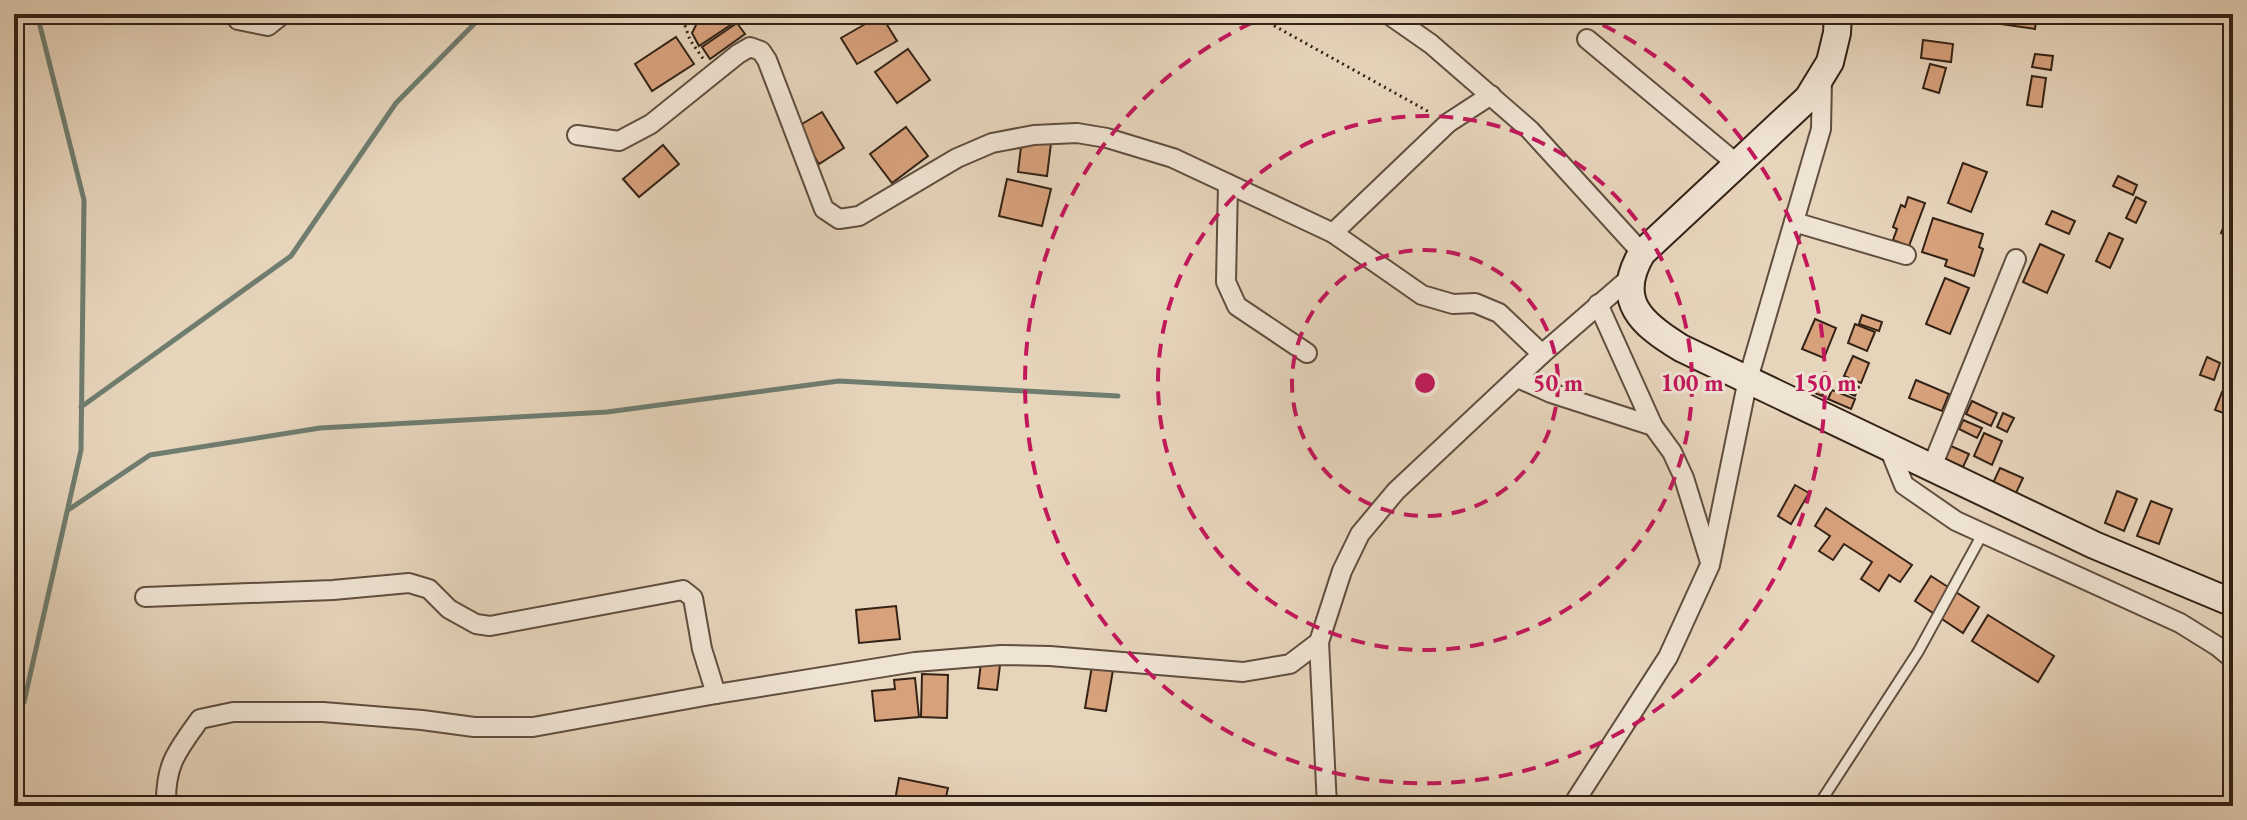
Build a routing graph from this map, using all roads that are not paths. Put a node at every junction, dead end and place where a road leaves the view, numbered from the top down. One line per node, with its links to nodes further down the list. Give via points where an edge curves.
1 (234, 14): 2 (street, via 238,20 268,26)
2 (283, 14)
3 (1388, 14): 7 (street)
4 (1838, 14): 6 (street)
5 (1587, 39): 9 (street)
6 (1822, 79): 9 (street); 11 (street, via 1821,129)
7 (1491, 95): 12 (street, via 1448,123); 15 (street, via 1530,130)
8 (577, 135): 10 (street, via 619,141 651,124 750,47 767,60 824,209 839,219 859,216 957,158 992,143 1034,135 1107,138 1173,158)
9 (1737, 164): 15 (street)
10 (1228, 184): 12 (street); 17 (street, via 1226,282 1237,306)
11 (1794, 222): 13 (street); 20 (street)
12 (1333, 233): 18 (street, via 1422,295 1453,304 1475,303 1499,313)
13 (1906, 255)
14 (2016, 259): 23 (street)
15 (1637, 265): 16 (street); 20 (street, via 1631,291 1644,323 1681,348)
16 (1598, 304): 18 (street); 21 (street)
17 (1307, 353)
18 (1542, 354): 19 (street)
19 (1518, 378): 21 (street); 28 (street, via 1396,491 1360,534)
20 (1748, 379): 22 (street); 25 (street)
21 (1653, 426): 25 (street, via 1684,478)
22 (1889, 448): 23 (street); 24 (street, via 1904,485)
23 (1931, 469): 27 (street)
24 (1983, 533): 29 (street, via 2180,623); 34 (lane, via 1918,652)
25 (1710, 565): 33 (street, via 1668,657)
26 (145, 597): 30 (street, via 409,583 429,589 449,609 476,624 490,626 683,590 693,598)
27 (2233, 603)
28 (1319, 642): 30 (street, via 1290,664 1243,672 1001,655 915,662); 32 (street)
29 (2233, 659)
30 (716, 694): 31 (street, via 533,727 474,727 323,712 233,712 200,719 173,756)
31 (166, 806)
32 (1327, 806)
33 (1572, 806)
34 (1818, 806)

